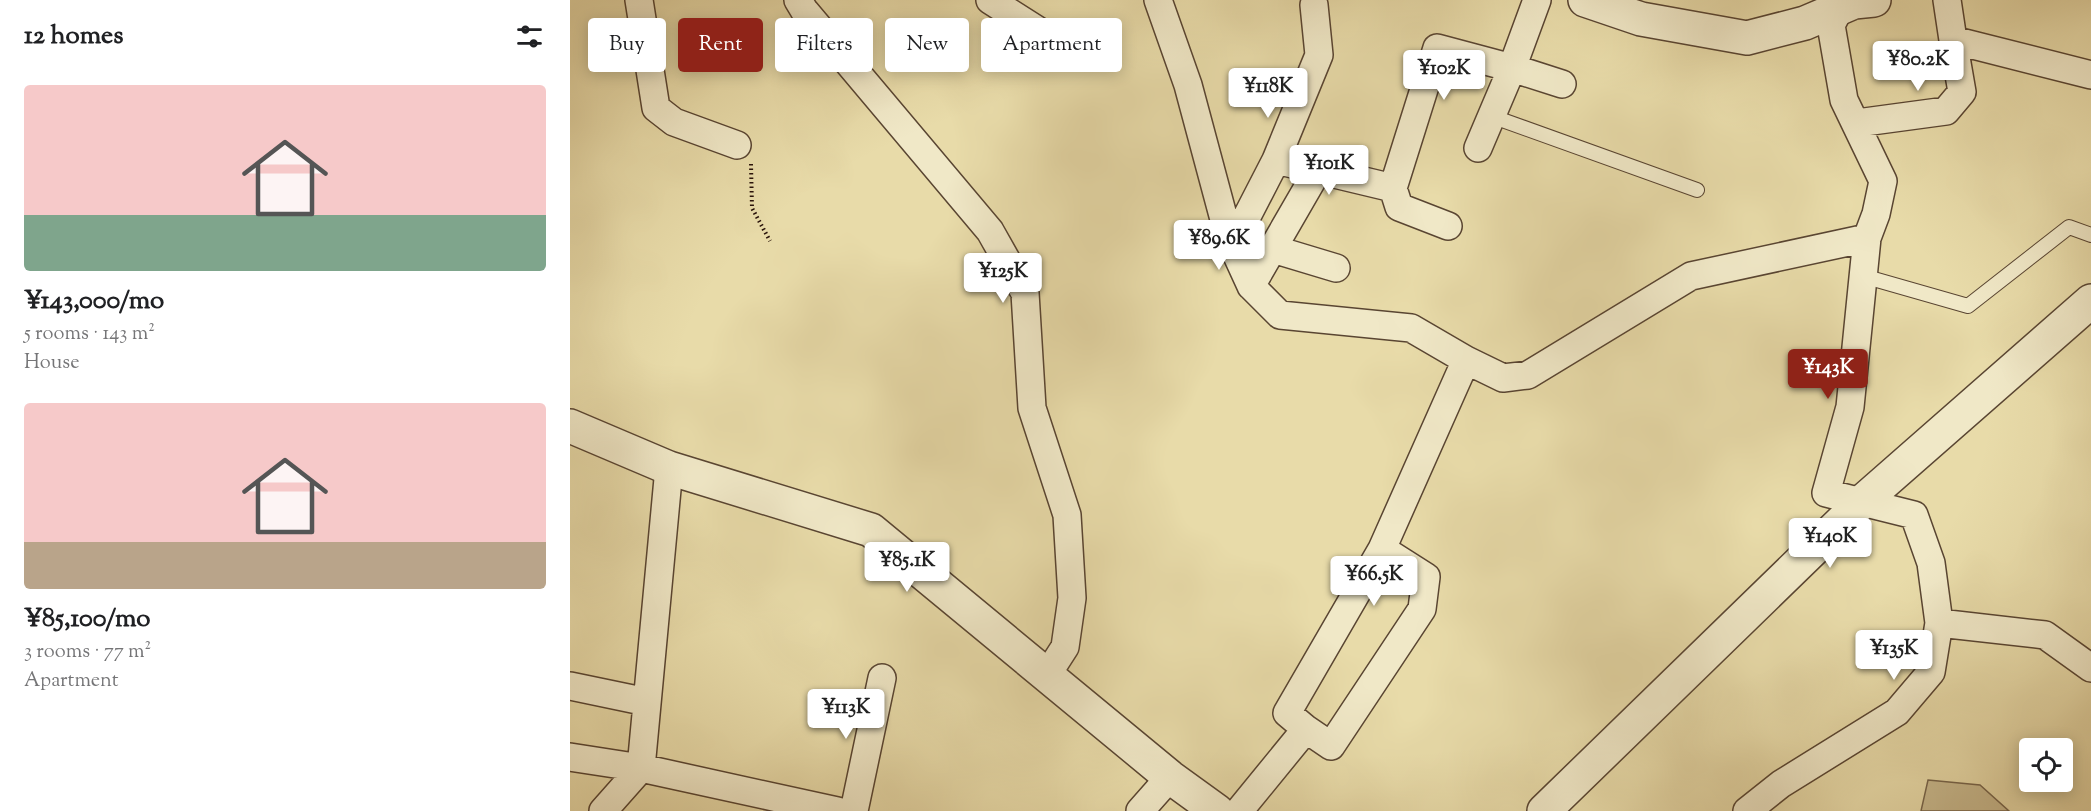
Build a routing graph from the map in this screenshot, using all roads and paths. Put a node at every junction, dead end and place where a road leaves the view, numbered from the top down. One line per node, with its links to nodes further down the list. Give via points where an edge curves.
1 (639, 0): 18 (street, via 656,108 674,122)
2 (798, 0): 41 (street, via 990,231 1025,293 1032,408 1067,515 1072,598 1065,647)
3 (990, 0): 11 (street)
4 (1158, 0): 26 (street, via 1188,85)
5 (1537, 0): 13 (street)
6 (1585, 0): 9 (street, via 1641,19 1747,38 1805,23)
7 (1874, 0): 9 (street)
8 (1947, 0): 12 (street)
9 (1843, 4): 17 (street, via 1831,25 1844,100)
10 (1314, 5): 20 (street, via 1319,55)
11 (1019, 18)
12 (1953, 40): 14 (street); 17 (street, via 1962,93 1946,111)
13 (1512, 68): 15 (street); 16 (street); 22 (street, via 1437,48)
14 (2091, 75)
15 (1562, 84)
16 (1491, 116): 19 (street); 23 (lane)
17 (1857, 123): 27 (street, via 1883,181)
18 (737, 145): 28 (path, via 751,159 752,208)
19 (1478, 148)
20 (1276, 160): 21 (street); 26 (street, via 1242,226)
21 (1318, 170): 22 (street); 29 (street)
22 (1393, 188): 24 (street, via 1399,207)
23 (1697, 190)
24 (1449, 226)
25 (2091, 235): 31 (lane, via 2069,227 1968,306)
26 (1229, 238): 32 (street)
27 (1867, 238): 31 (street); 34 (street, via 1691,276 1528,375 1503,378)
28 (770, 241)
29 (1273, 249): 30 (street); 32 (street)
30 (1336, 268)
31 (1863, 276): 37 (street, via 1850,407 1826,493)
32 (1251, 286): 34 (street, via 1280,315 1411,328)
33 (2091, 301): 37 (street)
34 (1466, 360): 38 (street)
35 (570, 426): 36 (street)
36 (669, 468): 41 (street, via 871,530); 44 (street)
37 (1863, 501): 39 (street, via 1914,514 1931,563); 55 (street)
38 (1382, 549): 45 (street, via 1287,713); 45 (street, via 1426,577 1422,609 1331,746)
39 (1939, 623): 40 (street, via 2044,635); 56 (street, via 1931,672 1897,712 1781,784)
40 (2091, 668)
41 (1047, 675): 48 (street)
42 (882, 678): 51 (street)
43 (570, 686): 44 (street)
44 (647, 702): 47 (street)
45 (1306, 729): 54 (street)
46 (570, 757): 47 (street)
47 (641, 768): 49 (street); 50 (street)
48 (1170, 777): 52 (street); 53 (street)
49 (603, 811)
50 (834, 811)
51 (854, 811)
52 (1140, 811)
53 (1217, 811)
54 (1239, 811)
55 (1544, 811)
56 (1747, 811)

